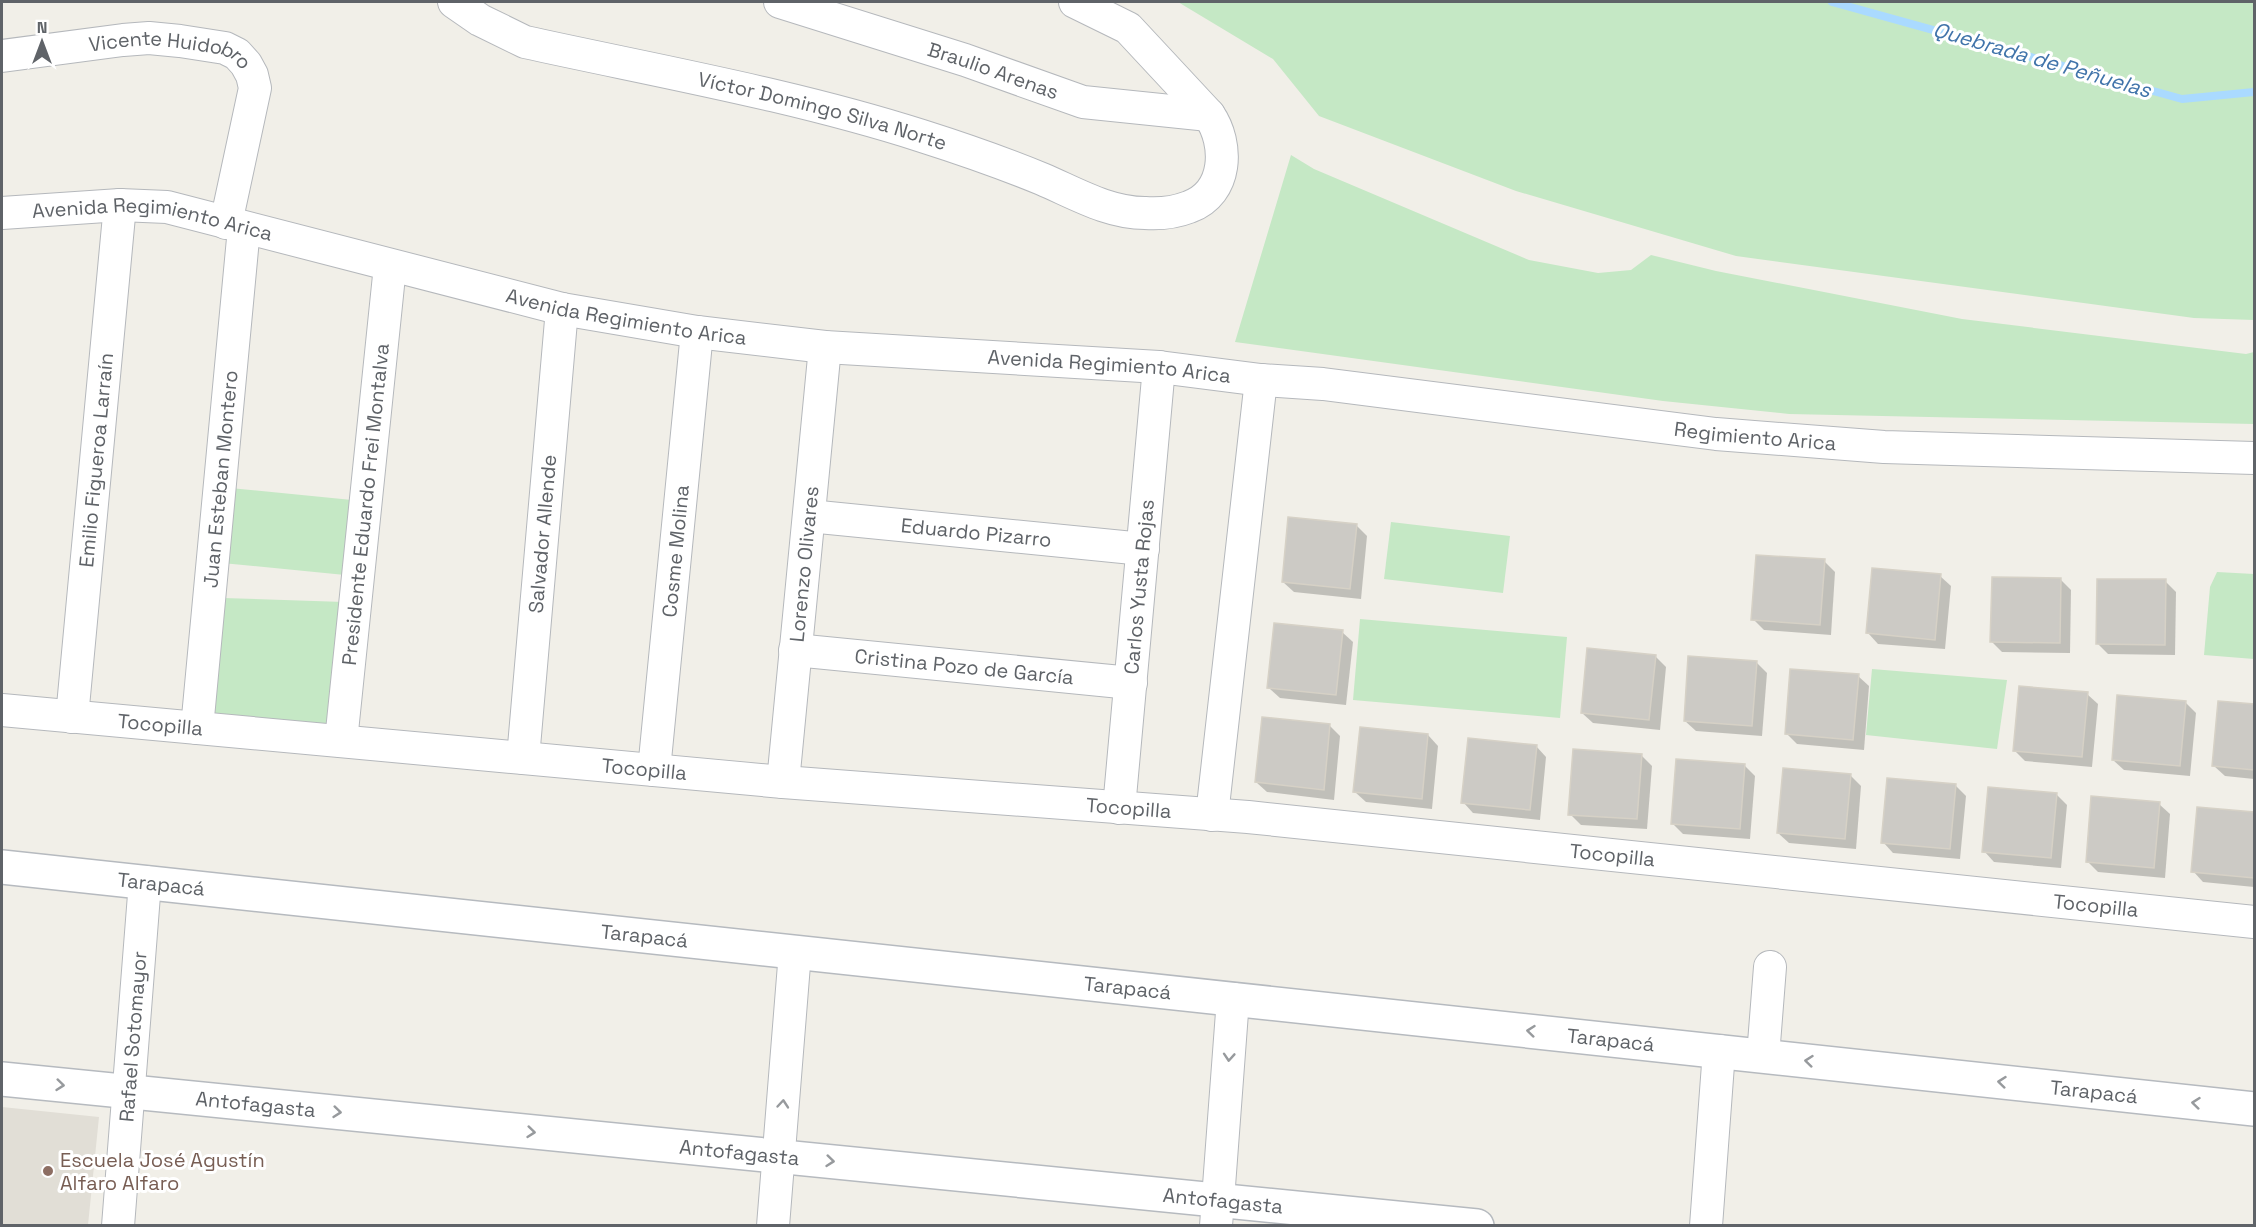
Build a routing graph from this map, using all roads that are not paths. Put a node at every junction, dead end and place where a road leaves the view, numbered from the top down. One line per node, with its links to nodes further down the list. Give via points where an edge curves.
1 (454, 2): 5 (street, Víctor Domingo Silva Norte, via 525,42 862,118 993,160 1108,207 1143,213 1191,207 1212,189 1222,165 1221,138)
2 (780, 2): 5 (street, Braulio Arenas, via 1083,102)
3 (1075, 2): 5 (street, via 1128,27)
4 (2, 56): 8 (street, Vicente Huidobro, via 149,38 225,48 237,54 252,75 255,88)
5 (1209, 115)
6 (120, 205): 7 (street, Avenida Regimiento Arica); 8 (street, Avenida Regimiento Arica, via 167,207); 21 (street, Emilio Figueroa Larraín)
7 (2, 213)
8 (235, 226): 9 (street, Avenida Regimiento Arica); 22 (street, Juan Esteban Montero)
9 (390, 266): 10 (street, Avenida Regimiento Arica); 23 (street, Presidente Eduardo Frei Montalva)
10 (562, 309): 11 (street, Avenida Regimiento Arica); 24 (street, Salvador Allende)
11 (697, 332): 12 (street, Avenida Regimiento Arica); 25 (street, Cosme Molina)
12 (825, 346): 13 (street, Avenida Regimiento Arica); 16 (street, Lorenzo Olivares)
13 (1159, 367): 14 (street, Avenida Regimiento Arica); 17 (street, Carlos Yusta Rojas)
14 (1261, 380): 15 (street, Regimiento Arica, via 1323,384 1727,435 1884,447); 28 (street)
15 (2254, 458)
16 (809, 516): 17 (street, Eduardo Pizarro); 18 (street, Lorenzo Olivares)
17 (1143, 549): 19 (street, Carlos Yusta Rojas)
18 (795, 650): 19 (street, Cristina Pozo de García); 26 (street, Lorenzo Olivares)
19 (1131, 683): 27 (street, Carlos Yusta Rojas)
20 (2, 710): 21 (street, Tocopilla)
21 (72, 717): 22 (street, Tocopilla)
22 (197, 728): 23 (street, Tocopilla)
23 (341, 741): 24 (street, Tocopilla)
24 (523, 758): 25 (street, Tocopilla)
25 (654, 770): 26 (street, Tocopilla)
26 (783, 782): 27 (street, Tocopilla)
27 (1119, 808): 28 (street, Tocopilla)
28 (1212, 814): 31 (street, Tocopilla)
29 (2, 867): 30 (main road, Tarapacá)
30 (145, 882): 32 (main road, Tarapacá); 38 (street, Rafael Sotomayor)
31 (2254, 922)
32 (795, 952): 34 (main road, Tarapacá); 40 (street, one-way to 32)
33 (1770, 967): 36 (street)
34 (1233, 999): 35 (main road, Tarapacá, one-way to 34); 41 (street, one-way to 41)
35 (1719, 1051): 36 (main road, Tarapacá); 45 (street)
36 (1763, 1056): 39 (main road, Tarapacá, one-way to 36)
37 (2, 1079): 38 (main road, Antofagasta, one-way to 38)
38 (128, 1091): 40 (main road, Antofagasta, one-way to 40); 42 (street, Rafael Sotomayor)
39 (2254, 1109)
40 (778, 1156): 41 (main road, Antofagasta, one-way to 41); 43 (street)
41 (1217, 1213): 44 (main road, Antofagasta)
42 (118, 1226)
43 (773, 1226)
44 (1477, 1226)
45 (1706, 1226)

